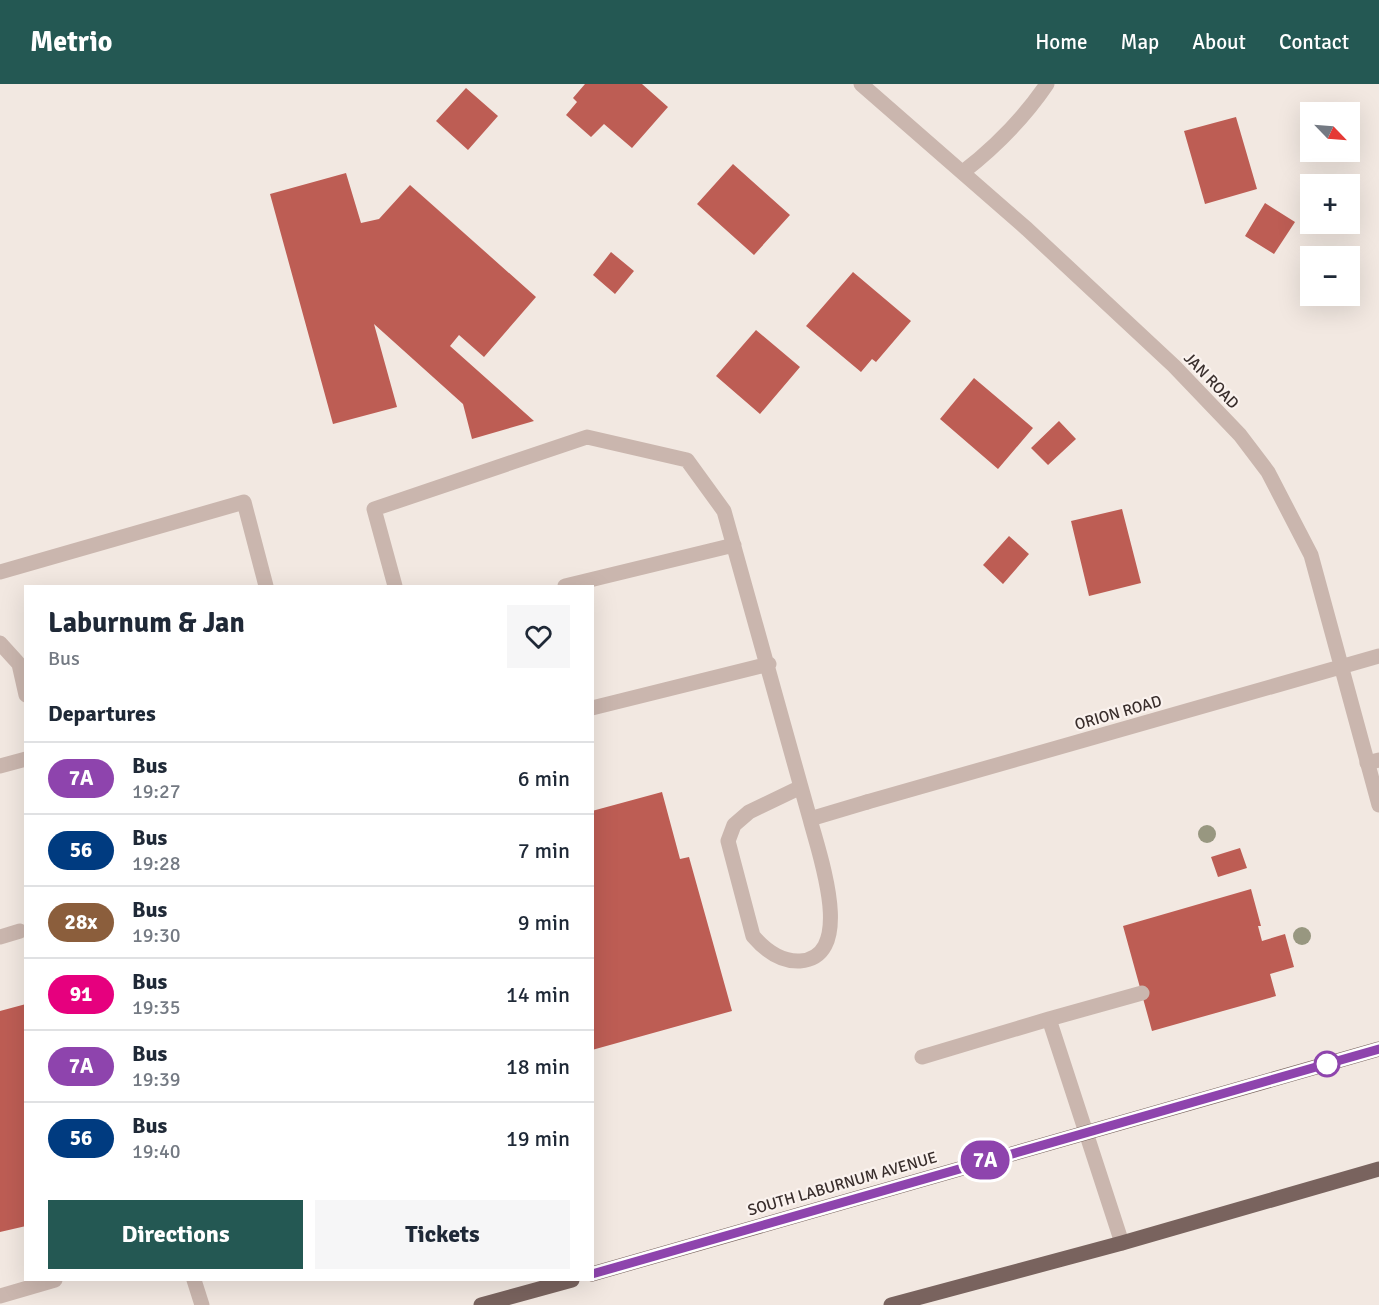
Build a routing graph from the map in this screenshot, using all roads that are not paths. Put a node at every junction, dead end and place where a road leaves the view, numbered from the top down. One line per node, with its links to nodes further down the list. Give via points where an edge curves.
1 (861, 84): 3 (street, JAN ROAD)
2 (1047, 84): 3 (street, via 1031,108)
3 (963, 172): 12 (street, JAN ROAD, via 1174,366 1240,435 1268,472 1311,555)
4 (734, 545): 7 (street, via 724,511 687,460 587,437 374,509); 8 (street); 11 (street)
5 (0, 572): 6 (street, via 244,502)
6 (266, 585)
7 (395, 585)
8 (569, 585)
9 (0, 643): 13 (street, via 19,664)
10 (1379, 656): 12 (street, ORION ROAD)
11 (768, 664): 14 (street); 18 (street)
12 (1340, 668): 16 (street, JAN ROAD); 20 (street, ORION ROAD)
13 (24, 685)
14 (594, 708)
15 (24, 760): 17 (street)
16 (1373, 762): 19 (street, JAN ROAD)
17 (0, 766)
18 (801, 787): 20 (street); 20 (street, via 749,812 734,825 728,841 753,936 778,957 800,961 814,956 826,945 833,920)
19 (1379, 806)
20 (810, 819)
21 (20, 931): 22 (street)
22 (0, 937)
23 (1142, 993): 24 (street)
24 (1049, 1019): 26 (street); 27 (street)
25 (1379, 1049): 27 (main road, SOUTH LABURNUM AVENUE)
26 (922, 1057)
27 (1085, 1132): 29 (street); 30 (main road, SOUTH LABURNUM AVENUE)
28 (1379, 1169): 29 (main road)
29 (1122, 1243): 37 (main road)
30 (594, 1273)
31 (52, 1281): 34 (street)
32 (194, 1281): 35 (street)
33 (568, 1281): 36 (main road)
34 (0, 1296)
35 (202, 1305)
36 (481, 1305)
37 (891, 1305)

